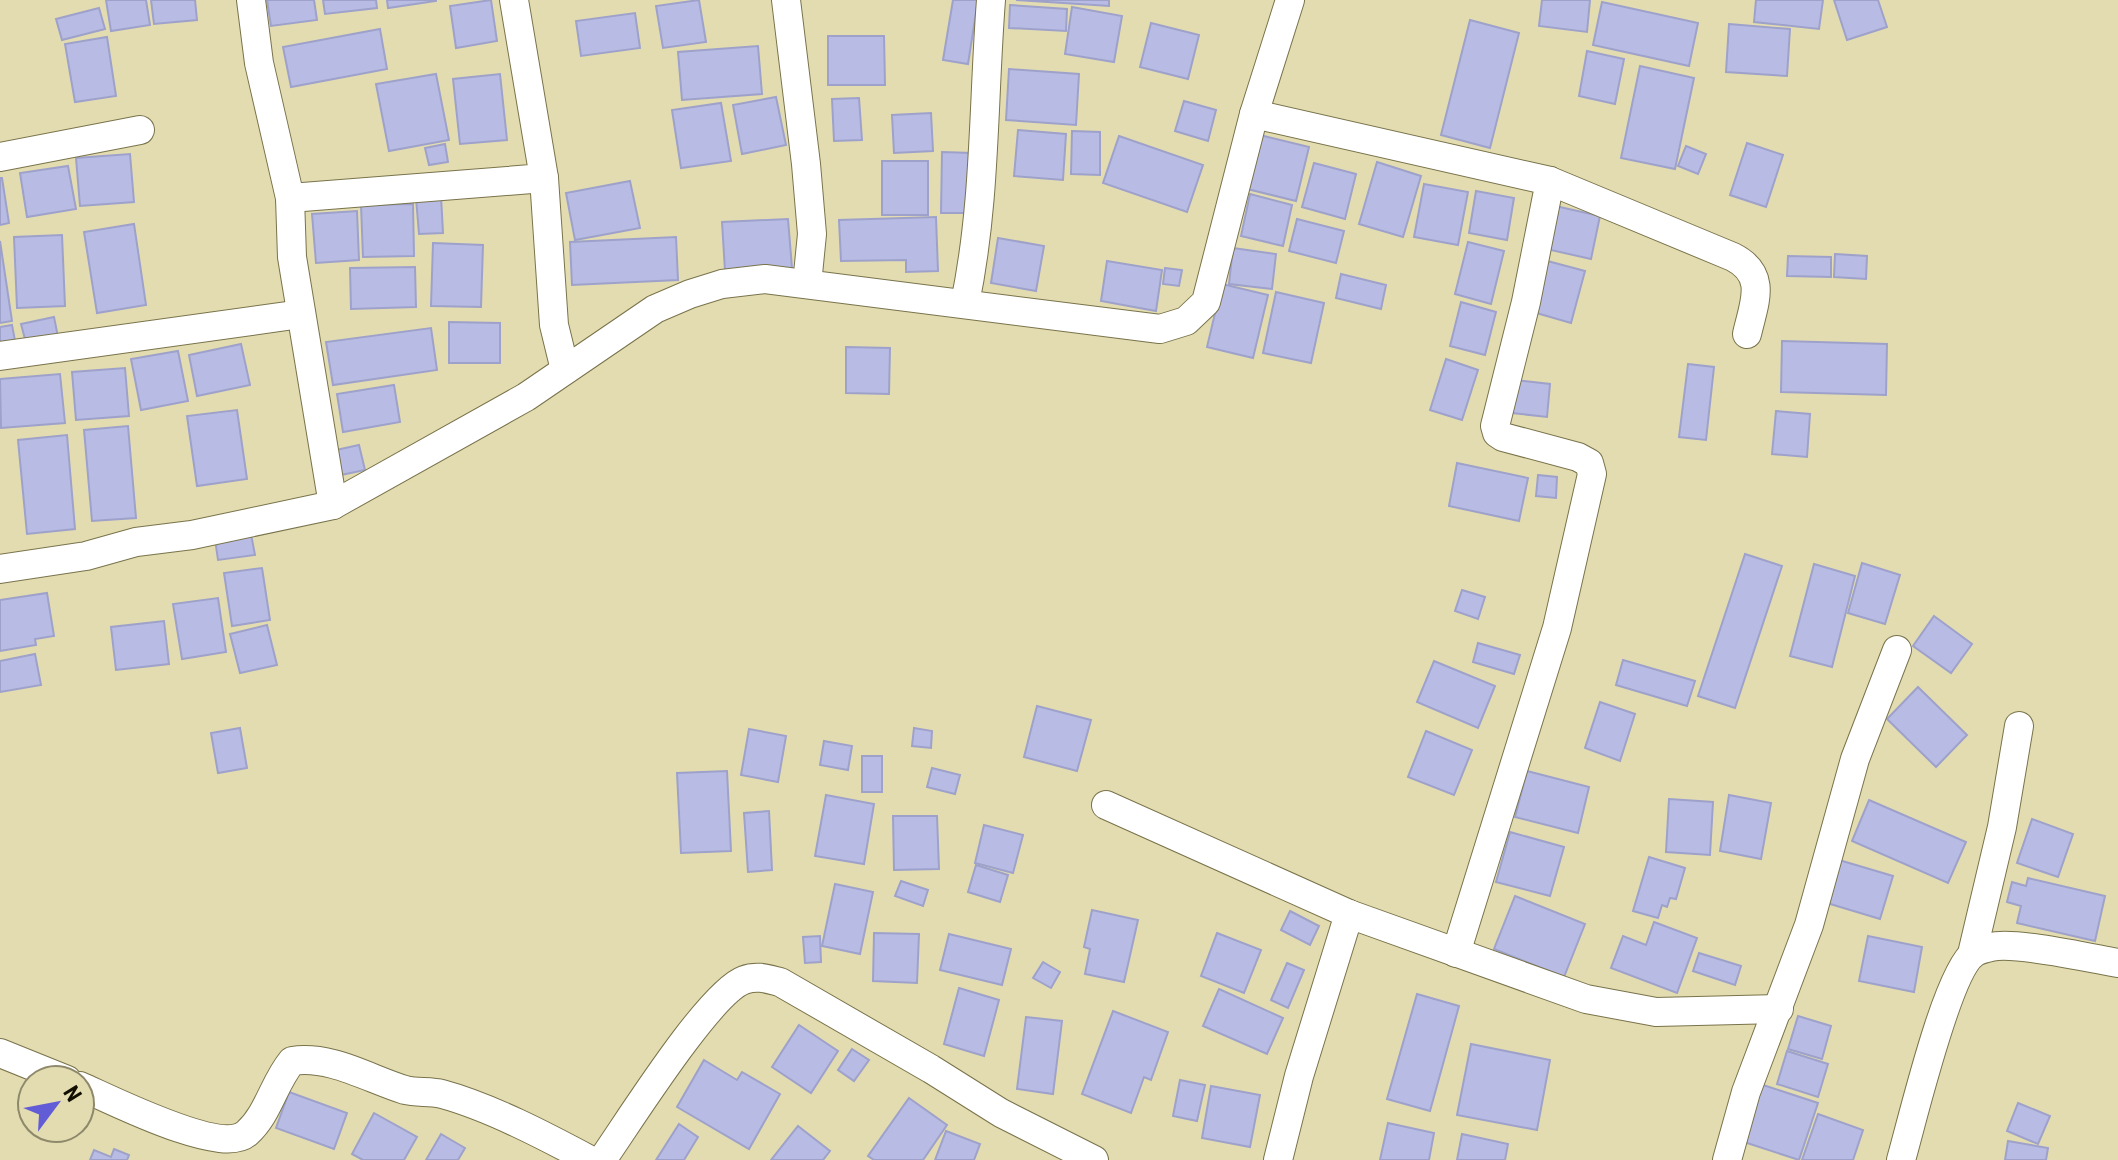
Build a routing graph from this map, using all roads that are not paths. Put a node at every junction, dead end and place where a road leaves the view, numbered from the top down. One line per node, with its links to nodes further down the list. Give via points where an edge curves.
1 (251, 0): 11 (street, via 259,63)
2 (514, 0): 9 (street)
3 (786, 0): 12 (street, via 811,220)
4 (991, 0): 13 (street, via 982,201)
5 (1290, 0): 6 (street)
6 (1254, 114): 10 (street); 13 (street, via 1206,302 1186,321 1160,329)
7 (140, 130): 8 (street)
8 (0, 157)
9 (544, 178): 11 (street); 17 (street, via 554,325)
10 (1550, 181): 15 (street, via 1743,262 1758,290); 24 (street, via 1495,426 1503,437 1578,457 1589,463 1592,474 1557,628)
11 (290, 198): 14 (street)
12 (807, 284): 13 (street); 17 (street, via 765,279 690,294 655,309)
13 (965, 303)
14 (301, 314): 16 (street); 18 (street)
15 (1747, 334)
16 (0, 356)
17 (565, 370): 18 (street)
18 (333, 505): 19 (street)
19 (0, 569)
20 (1897, 650): 27 (street, via 1855,759 1809,925)
21 (2019, 726): 25 (street)
22 (1106, 805): 23 (street)
23 (1349, 914): 24 (street); 34 (street)
24 (1456, 953): 27 (street, via 1586,999 1656,1012)
25 (1972, 954): 26 (street, via 1993,946 2017,947); 36 (street, via 1937,1030)
26 (2118, 963)
27 (1779, 1009): 35 (street, via 1746,1092)
28 (0, 1053): 29 (street)
29 (27, 1064)
30 (96, 1093): 31 (street, via 168,1124 232,1140 244,1136 262,1116 292,1061 309,1059 407,1090 441,1094)
31 (590, 1160)
32 (602, 1160): 33 (street, via 702,1018 729,988 762,977 780,982 1001,1113)
33 (1094, 1160)
34 (1278, 1160)
35 (1727, 1160)
36 (1901, 1160)

